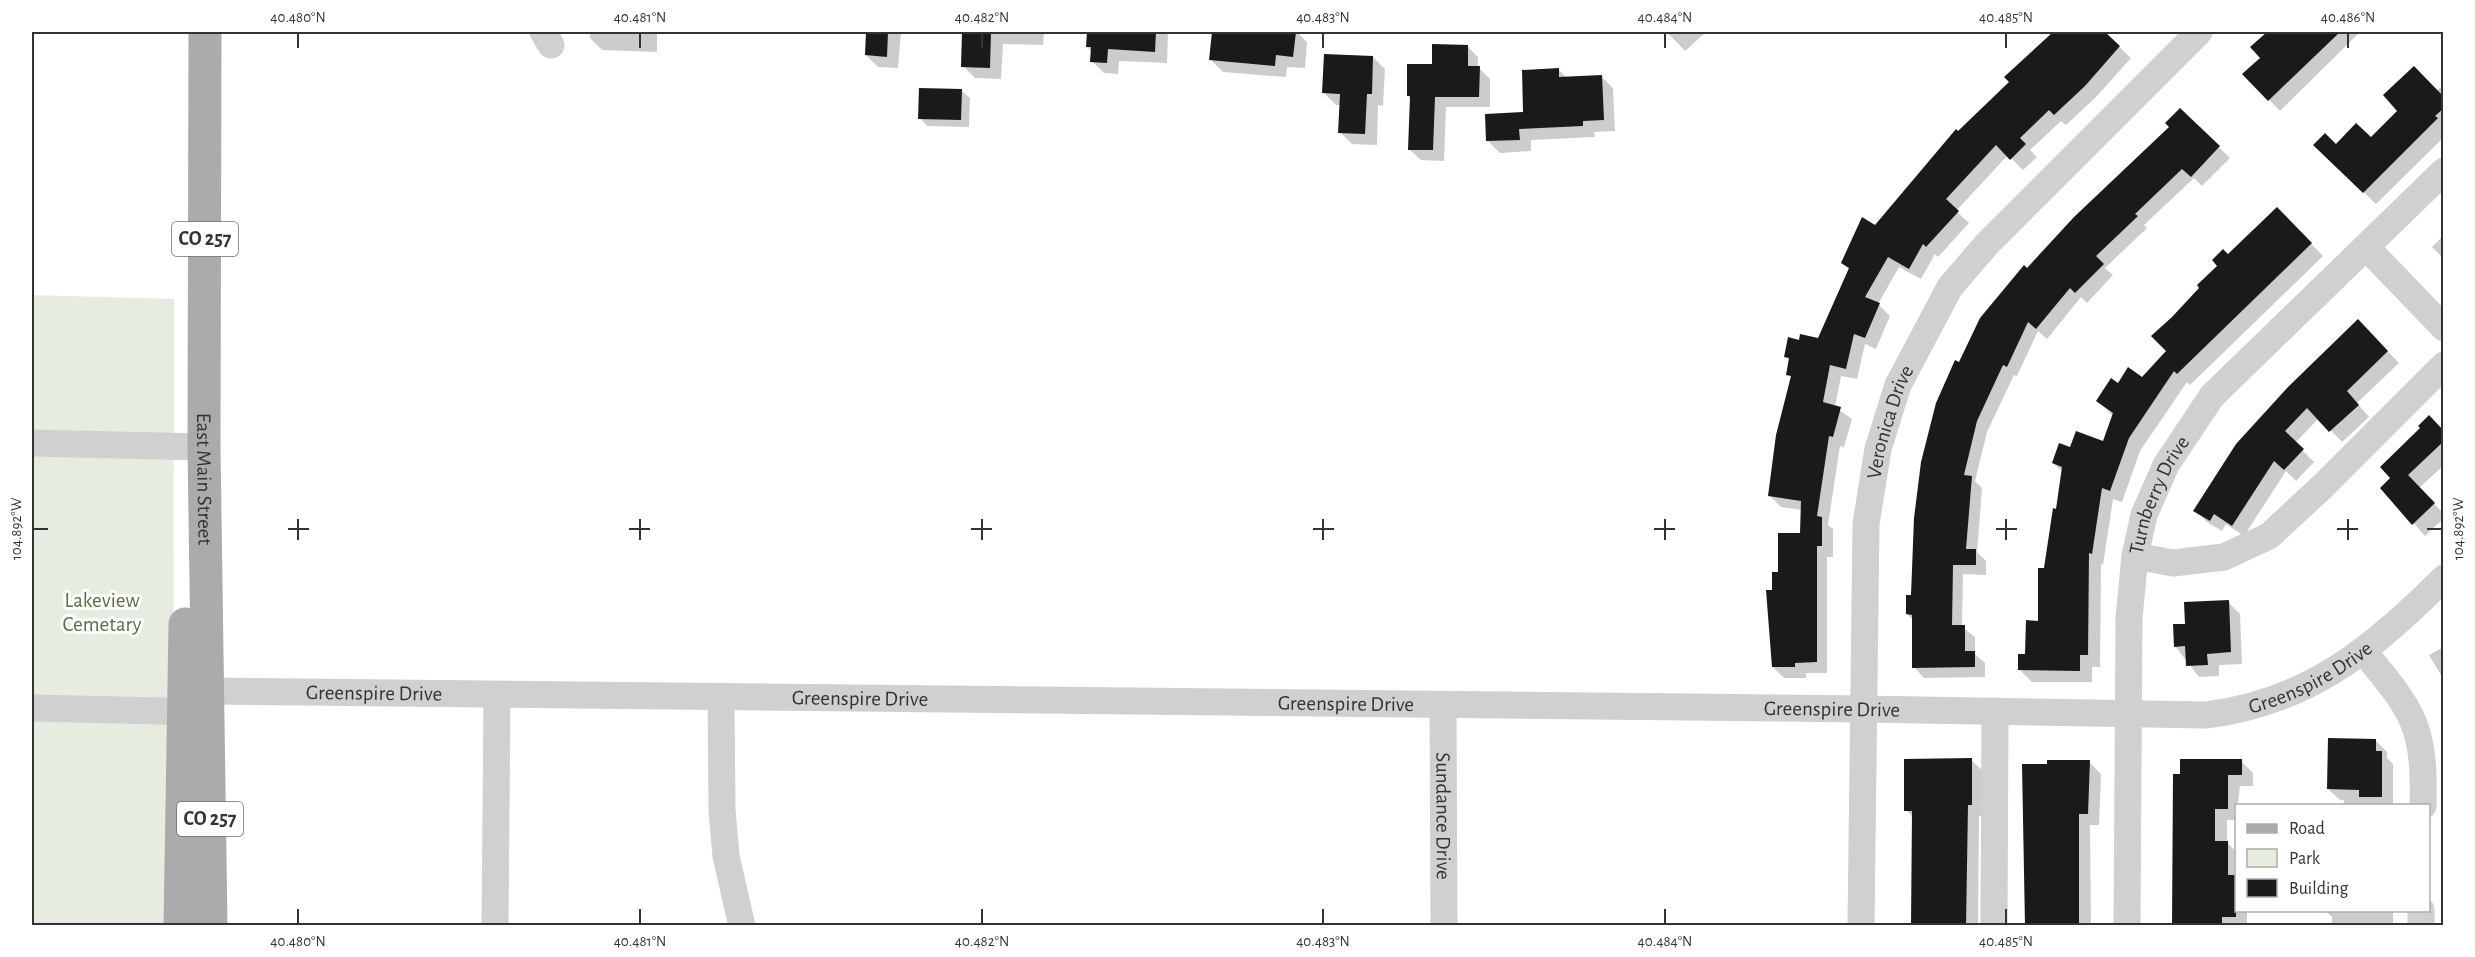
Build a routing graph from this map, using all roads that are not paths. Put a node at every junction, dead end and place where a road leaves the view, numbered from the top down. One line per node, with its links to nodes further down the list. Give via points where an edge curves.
1 (205, 32): 8 (main road, East Main Street / CO 257)
2 (2199, 32): 17 (street, Veronica Drive, via 1980,252 1950,286 1916,348 1898,385 1878,449 1866,524)
3 (2444, 171): 4 (street, Turnberry Drive)
4 (2367, 248): 5 (street); 9 (street, Turnberry Drive, via 2212,396 2166,465 2144,514)
5 (2444, 328)
6 (2444, 365): 9 (street, via 2269,536 2224,557 2173,563)
7 (32, 443): 8 (street)
8 (204, 447): 14 (main road, East Main Street, via 185,589)
9 (2135, 556): 19 (street, Turnberry Drive, via 2129,618)
10 (2444, 578): 11 (street, Greenspire Drive)
11 (2364, 652): 19 (street, Greenspire Drive, via 2289,694 2239,711 2206,715); 20 (street, via 2409,708 2424,763)
12 (497, 695): 13 (street, Greenspire Drive); 14 (street, Greenspire Drive); 25 (street)
13 (721, 698): 15 (street, Greenspire Drive); 26 (street, via 726,856)
14 (200, 705): 16 (street, Greenspire Drive); 21 (main road, CO 257); 22 (main road)
15 (1443, 706): 17 (street, Greenspire Drive); 27 (street, Sundance Drive)
16 (32, 708)
17 (1863, 709): 18 (street, Greenspire Drive); 28 (street, Veronica Drive)
18 (1995, 711): 19 (street, Greenspire Drive); 29 (street)
19 (2128, 712): 30 (street, Turnberry Drive)
20 (2423, 804)
21 (211, 875): 23 (main road, CO 257); 24 (main road)
22 (180, 926)
23 (211, 926)
24 (221, 926)
25 (495, 926)
26 (741, 926)
27 (1444, 926)
28 (1861, 926)
29 (1994, 926)
30 (2127, 926)

